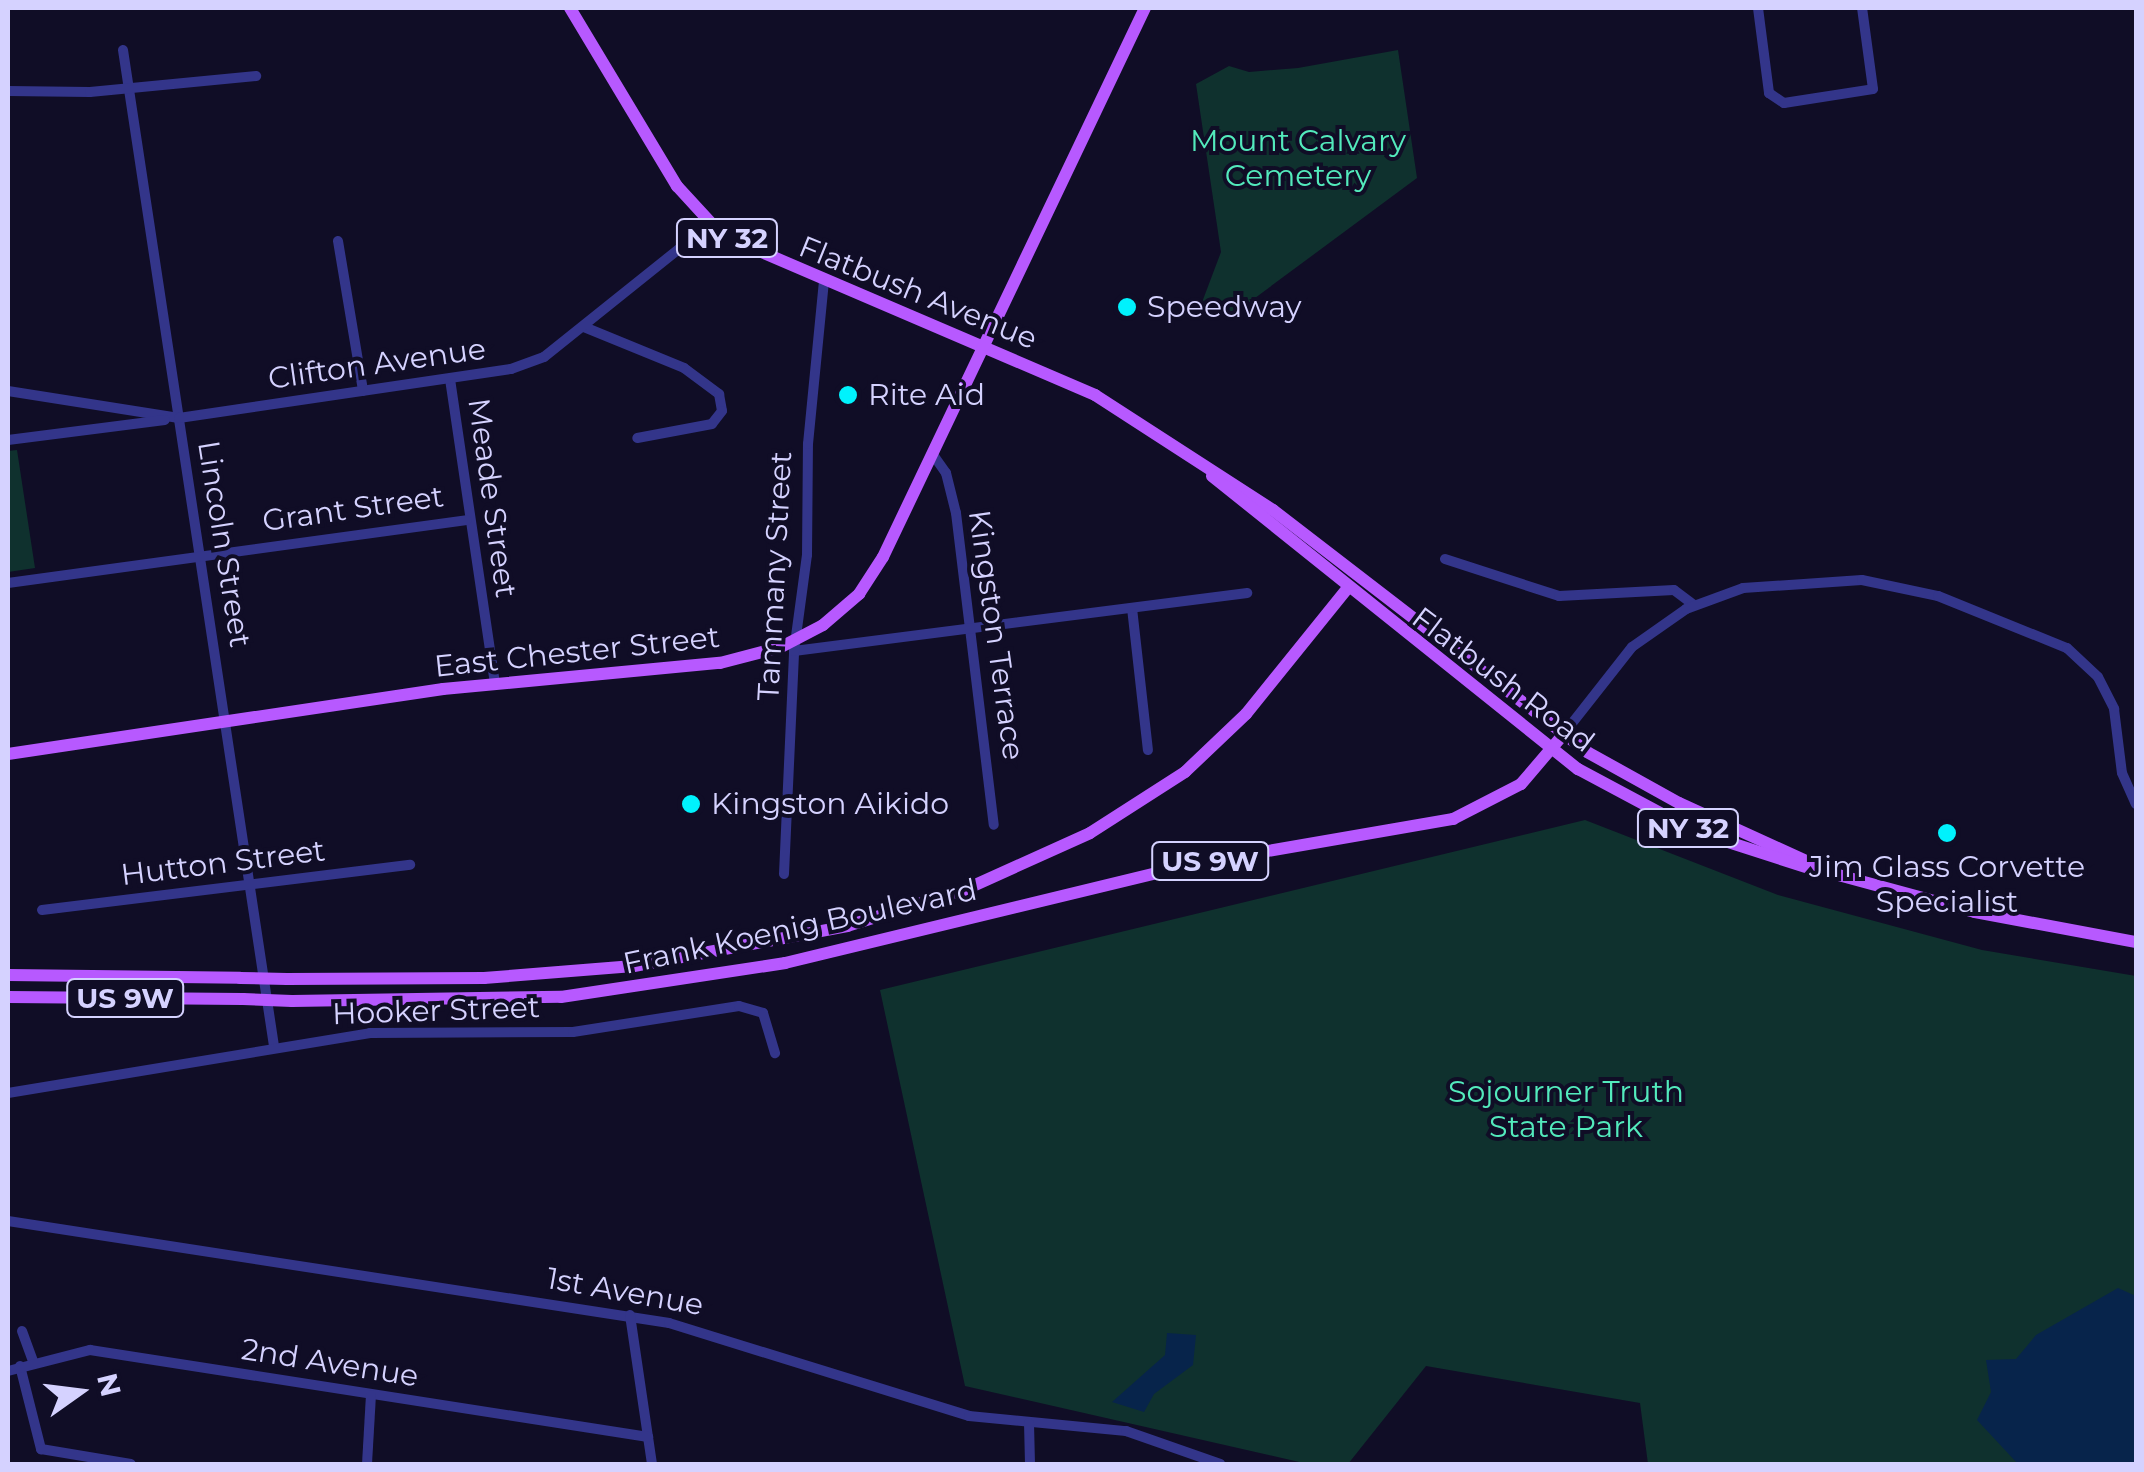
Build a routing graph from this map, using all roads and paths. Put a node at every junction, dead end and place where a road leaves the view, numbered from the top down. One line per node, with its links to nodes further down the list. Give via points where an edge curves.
1 (570, 8): 9 (main road, Flatbush Avenue / NY 32, via 648,142)
2 (1145, 8): 13 (main road, East Chester Street)
3 (1758, 8): 4 (street, via 1769,93 1784,102 1873,89)
4 (1862, 8)
5 (123, 50): 7 (street, Lincoln Street)
6 (256, 76): 7 (street)
7 (128, 88): 8 (street); 18 (street, Lincoln Street)
8 (8, 91)
9 (709, 225): 11 (main road, Flatbush Avenue / NY 32, via 750,252); 12 (street, Clifton Avenue)
10 (338, 242): 17 (street)
11 (824, 281): 13 (main road, Flatbush Avenue / NY 32); 33 (street, Tammany Street, via 808,444 808,556)
12 (584, 326): 14 (street, Clifton Avenue, via 525,366); 19 (street, via 684,368 719,394 719,416 702,430)
13 (986, 347): 15 (main road, Flatbush Avenue); 22 (main road, East Chester Street)
14 (450, 379): 17 (street, Clifton Avenue); 23 (street, Meade Street)
15 (1074, 385): 21 (main road, Flatbush Road)
16 (8, 390): 18 (street, Clifton Avenue)
17 (363, 391): 18 (street, Clifton Avenue)
18 (179, 418): 20 (street); 24 (street, Lincoln Street)
19 (637, 438)
20 (8, 440)
21 (1184, 452): 27 (main road, Flatbush Road); 28 (main road, Flatbush Road)
22 (934, 456): 32 (street, Kingston Terrace, via 952,494); 33 (main road, East Chester Street, via 868,583)
23 (467, 520): 24 (street, Grant Street); 34 (street, Meade Street)
24 (202, 555): 26 (street, Grant Street); 35 (street, Lincoln Street)
25 (1446, 559): 30 (street, via 1558,596 1674,590)
26 (8, 583)
27 (1369, 584): 28 (main road); 36 (main road, Flatbush Road)
28 (1347, 589): 38 (main road, Flatbush Road / NY 32); 48 (main road, Frank Koenig Boulevard / US 9W, bridge, via 1246,714 1185,772 1090,833 964,890 816,933 634,966 466,979)
29 (1247, 593): 31 (street, East Chester Street)
30 (1694, 605): 36 (street, via 1632,647); 40 (street, via 1781,582 1862,580 1938,596 2049,638 2098,677 2114,709 2122,774)
31 (1132, 608): 32 (street, East Chester Street); 37 (street)
32 (972, 632): 33 (street, East Chester Street); 41 (street, Kingston Terrace)
33 (795, 646): 34 (main road, East Chester Street, via 720,664); 43 (street, Tammany Street)
34 (495, 684): 35 (main road, East Chester Street)
35 (226, 723): 39 (main road, East Chester Street); 45 (street, Lincoln Street)
36 (1562, 736): 38 (main road, Frank Koenig Boulevard / US 9W); 44 (main road, Flatbush Road / NY 32, via 1656,792)
37 (1148, 750)
38 (1553, 753): 44 (main road, Flatbush Road / NY 32, via 1694,831 1770,860); 49 (main road, Frank Koenig Boulevard / US 9W, bridge, via 1496,801 1452,819 1222,858 749,970 543,998)
39 (8, 754)
40 (2136, 804)
41 (994, 825)
42 (410, 865): 45 (street, Hutton Street)
43 (784, 874)
44 (1835, 874): 47 (main road, Flatbush Road / NY 32, via 1975,912)
45 (251, 885): 46 (street, Hutton Street); 50 (street, Lincoln Street)
46 (42, 910)
47 (2136, 942)
48 (8, 975)
49 (8, 998)
50 (274, 1046): 51 (street, Hooker Street, via 370,1032 573,1032 739,1006 763,1013); 52 (street, Hooker Street)
51 (775, 1053)
52 (8, 1093)
53 (8, 1221): 54 (street, 1st Avenue)
54 (630, 1315): 60 (street, 1st Avenue, via 752,1344 955,1413); 61 (street)
55 (22, 1331): 56 (street)
56 (34, 1361): 57 (street, 2nd Avenue); 59 (street, 2nd Avenue, via 90,1350)
57 (20, 1366): 58 (street, 2nd Avenue); 62 (street, via 36,1443 54,1454)
58 (8, 1371)
59 (370, 1395): 61 (street, 2nd Avenue); 63 (street)
60 (1029, 1423): 65 (street); 66 (street, 1st Avenue, via 1126,1431)
61 (648, 1437): 64 (street)
62 (130, 1464)
63 (367, 1464)
64 (652, 1464)
65 (1030, 1464)
66 (1220, 1464)

